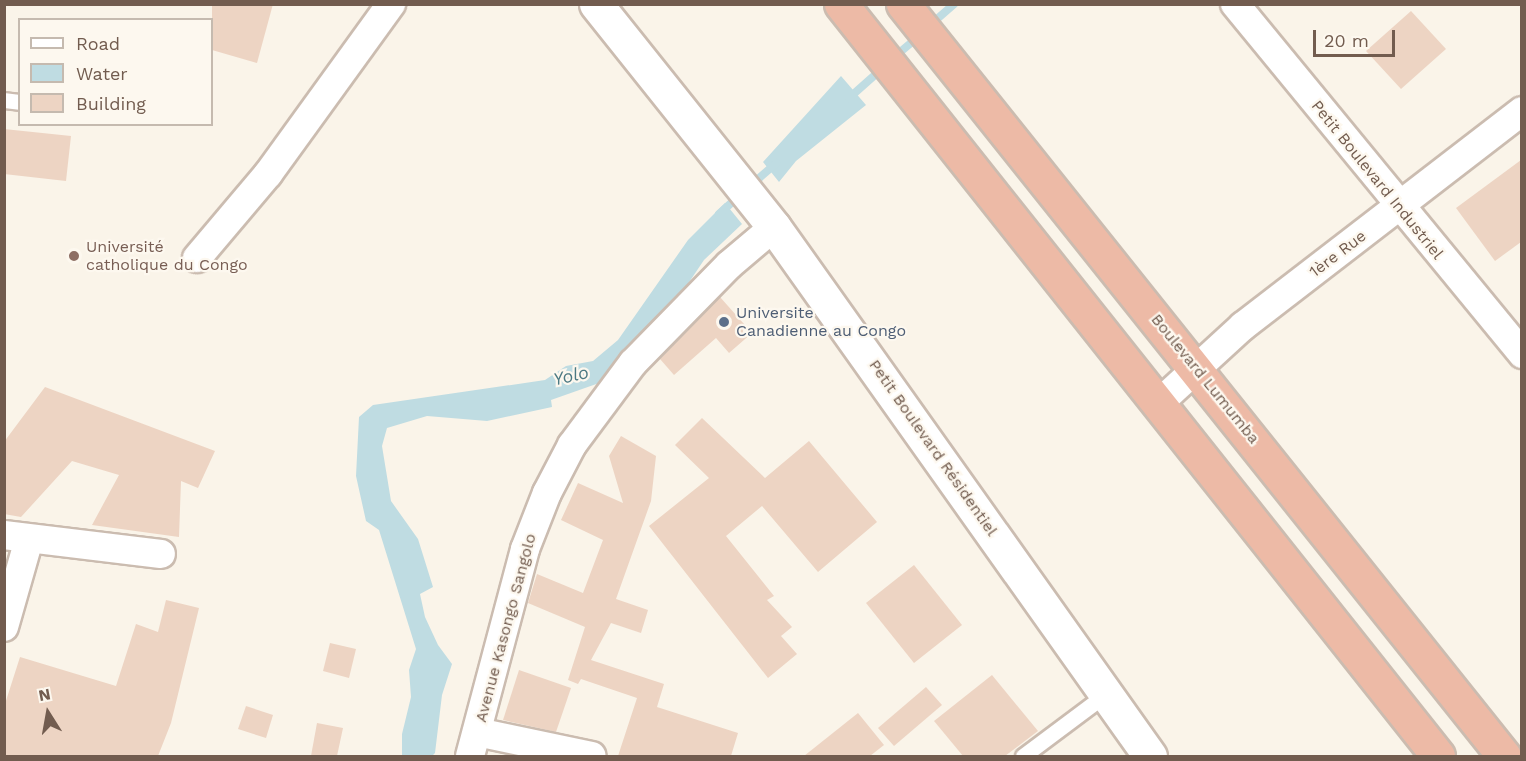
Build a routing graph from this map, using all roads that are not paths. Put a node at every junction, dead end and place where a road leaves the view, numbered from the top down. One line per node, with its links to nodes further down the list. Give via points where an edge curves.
1 (392, 4): 9 (street, via 268,174)
2 (596, 4): 8 (street, Petit Boulevard Résidentiel)
3 (903, 4): 11 (highway, Boulevard Lumumba)
4 (1235, 4): 7 (street, Petit Boulevard Industriel)
5 (844, 8): 12 (highway)
6 (1521, 111): 7 (street, 1ère Rue)
7 (1399, 207): 10 (street, Petit Boulevard Industriel); 11 (street, 1ère Rue, via 1243,326)
8 (769, 221): 16 (street, Petit Boulevard Résidentiel); 17 (street, Avenue Kasongo Sangolo, via 633,363 572,445 547,493 525,549)
9 (197, 258)
10 (1521, 354)
11 (1196, 368): 12 (street, 1ère Rue); 22 (highway, Boulevard Lumumba)
12 (1159, 403): 21 (highway)
13 (17, 537): 14 (street); 15 (street)
14 (161, 554)
15 (4, 627)
16 (1106, 694): 19 (lane); 20 (street, Petit Boulevard Résidentiel)
17 (474, 744): 18 (street)
18 (592, 756)
19 (1023, 756)
20 (1150, 756)
21 (1438, 756)
22 (1504, 756)

